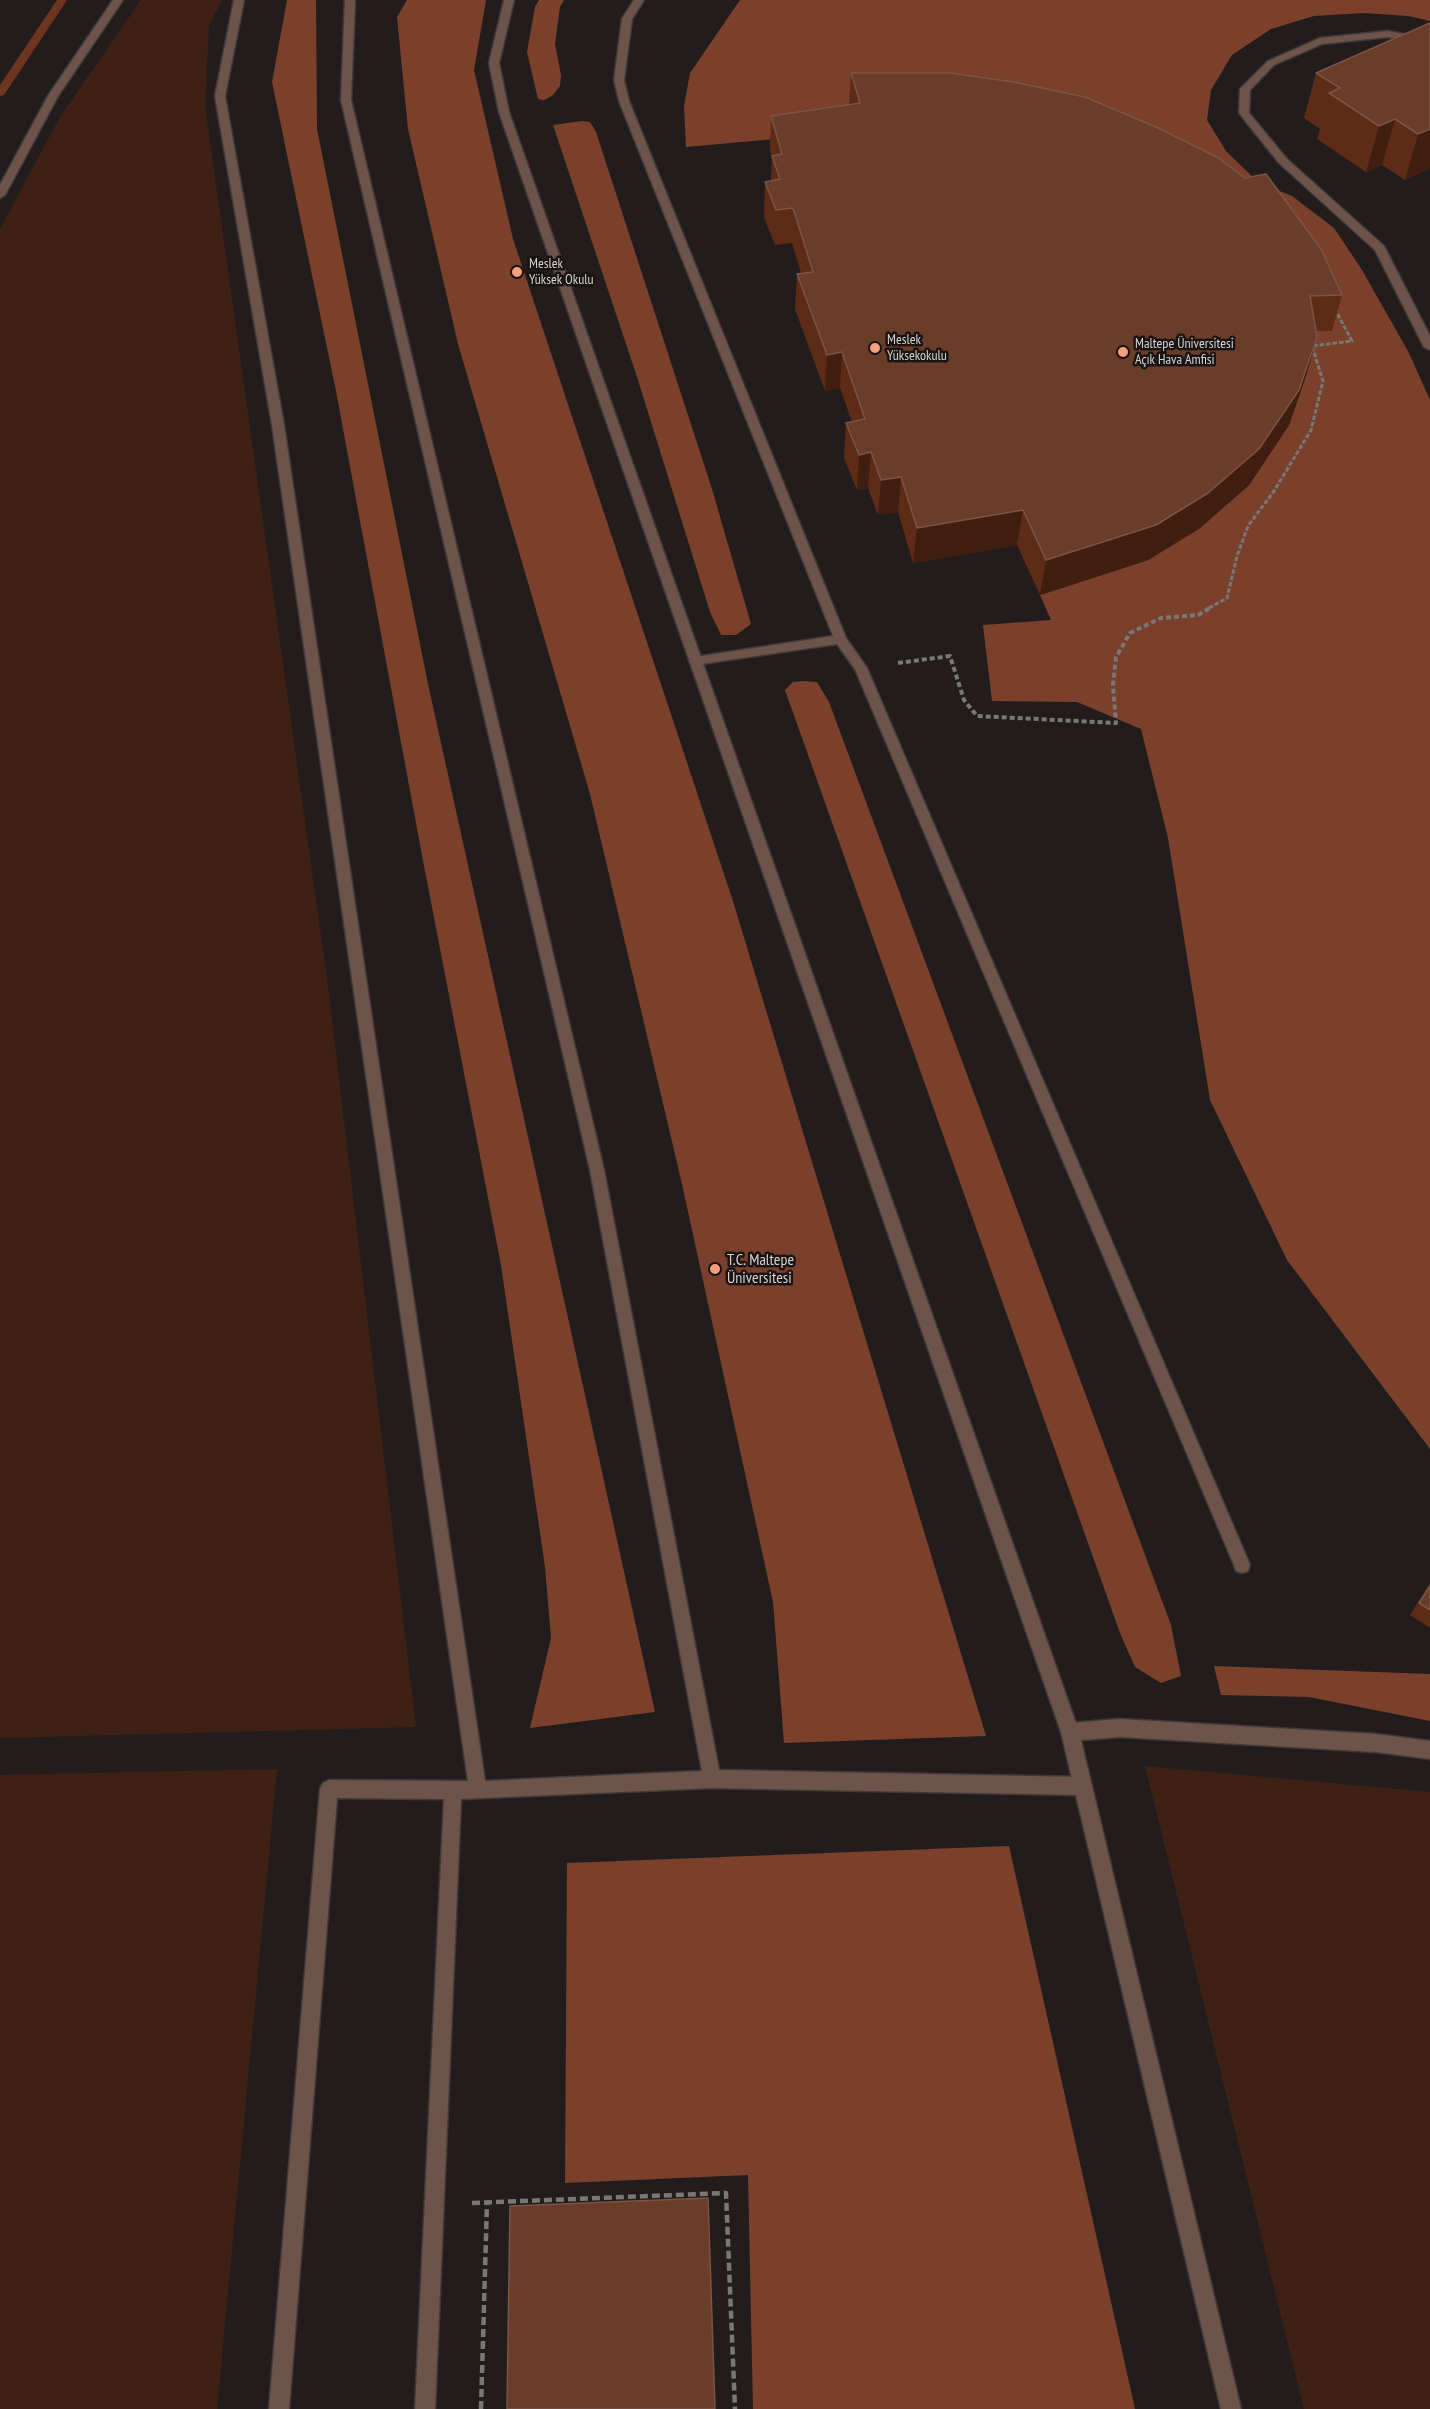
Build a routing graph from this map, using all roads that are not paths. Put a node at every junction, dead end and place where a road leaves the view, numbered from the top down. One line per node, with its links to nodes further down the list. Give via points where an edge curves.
1 (118, 0): 7 (street, via 53,96)
2 (239, 0): 17 (street, via 220,96 278,425)
3 (350, 0): 14 (street, via 346,100 597,1170)
4 (509, 0): 10 (street, via 494,63 504,112)
5 (639, 0): 9 (street, via 627,19 619,80 624,101)
6 (1430, 42): 8 (street, via 1388,34 1320,41 1271,63 1245,89 1244,113 1283,161 1380,248)
7 (0, 195)
8 (1430, 347)
9 (840, 639): 10 (street); 11 (street, via 861,668)
10 (695, 661): 12 (street)
11 (1242, 1564)
12 (1070, 1732): 13 (street, via 1143,1729 1376,1743); 15 (street)
13 (1430, 1750)
14 (712, 1779): 15 (street); 17 (street)
15 (1082, 1786): 20 (street)
16 (453, 1789): 17 (street); 18 (street, via 329,1789); 19 (street)
17 (478, 1790)
18 (279, 2409)
19 (424, 2409)
20 (1232, 2409)

